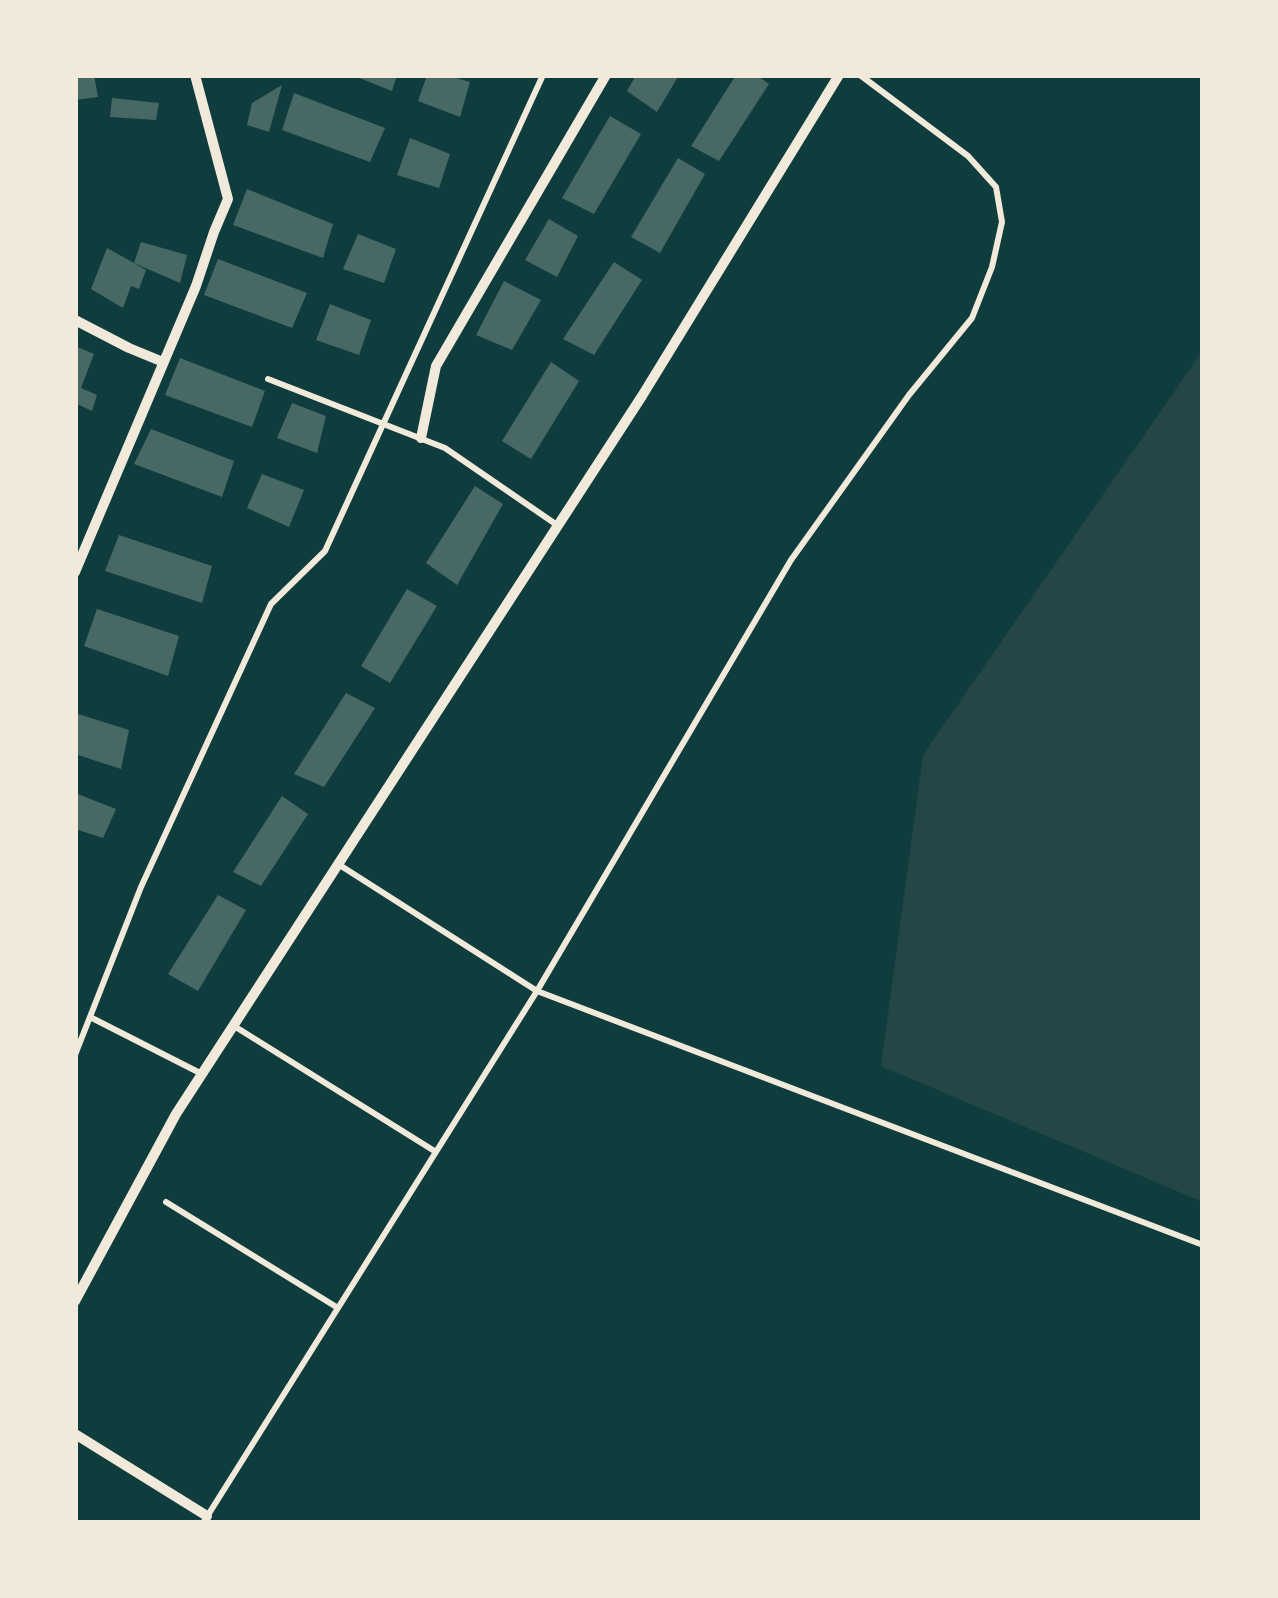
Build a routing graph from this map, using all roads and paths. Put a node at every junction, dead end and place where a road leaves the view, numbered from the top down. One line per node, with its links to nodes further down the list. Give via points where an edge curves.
1 (195, 75): 7 (street, via 228,199)
2 (543, 75): 9 (lane)
3 (606, 75): 10 (street, via 436,366)
4 (839, 75): 11 (street)
5 (860, 75): 14 (lane, via 968,156 996,187 1002,222 992,267 972,318 791,560)
6 (75, 320): 7 (street)
7 (163, 362): 12 (street)
8 (268, 379): 9 (lane)
9 (383, 423): 10 (lane); 15 (lane, via 325,551 271,604 141,887)
10 (421, 438): 11 (lane)
11 (558, 526): 13 (street)
12 (75, 572)
13 (338, 864): 14 (lane); 16 (street)
14 (537, 991): 19 (lane); 21 (lane)
15 (90, 1017): 17 (lane); 18 (lane)
16 (234, 1026): 18 (street); 19 (lane)
17 (75, 1055)
18 (202, 1074): 22 (street)
19 (436, 1152): 23 (lane)
20 (166, 1202): 23 (lane)
21 (1203, 1244)
22 (75, 1301)
23 (338, 1308): 25 (lane)
24 (75, 1434): 25 (street)
25 (205, 1519)

